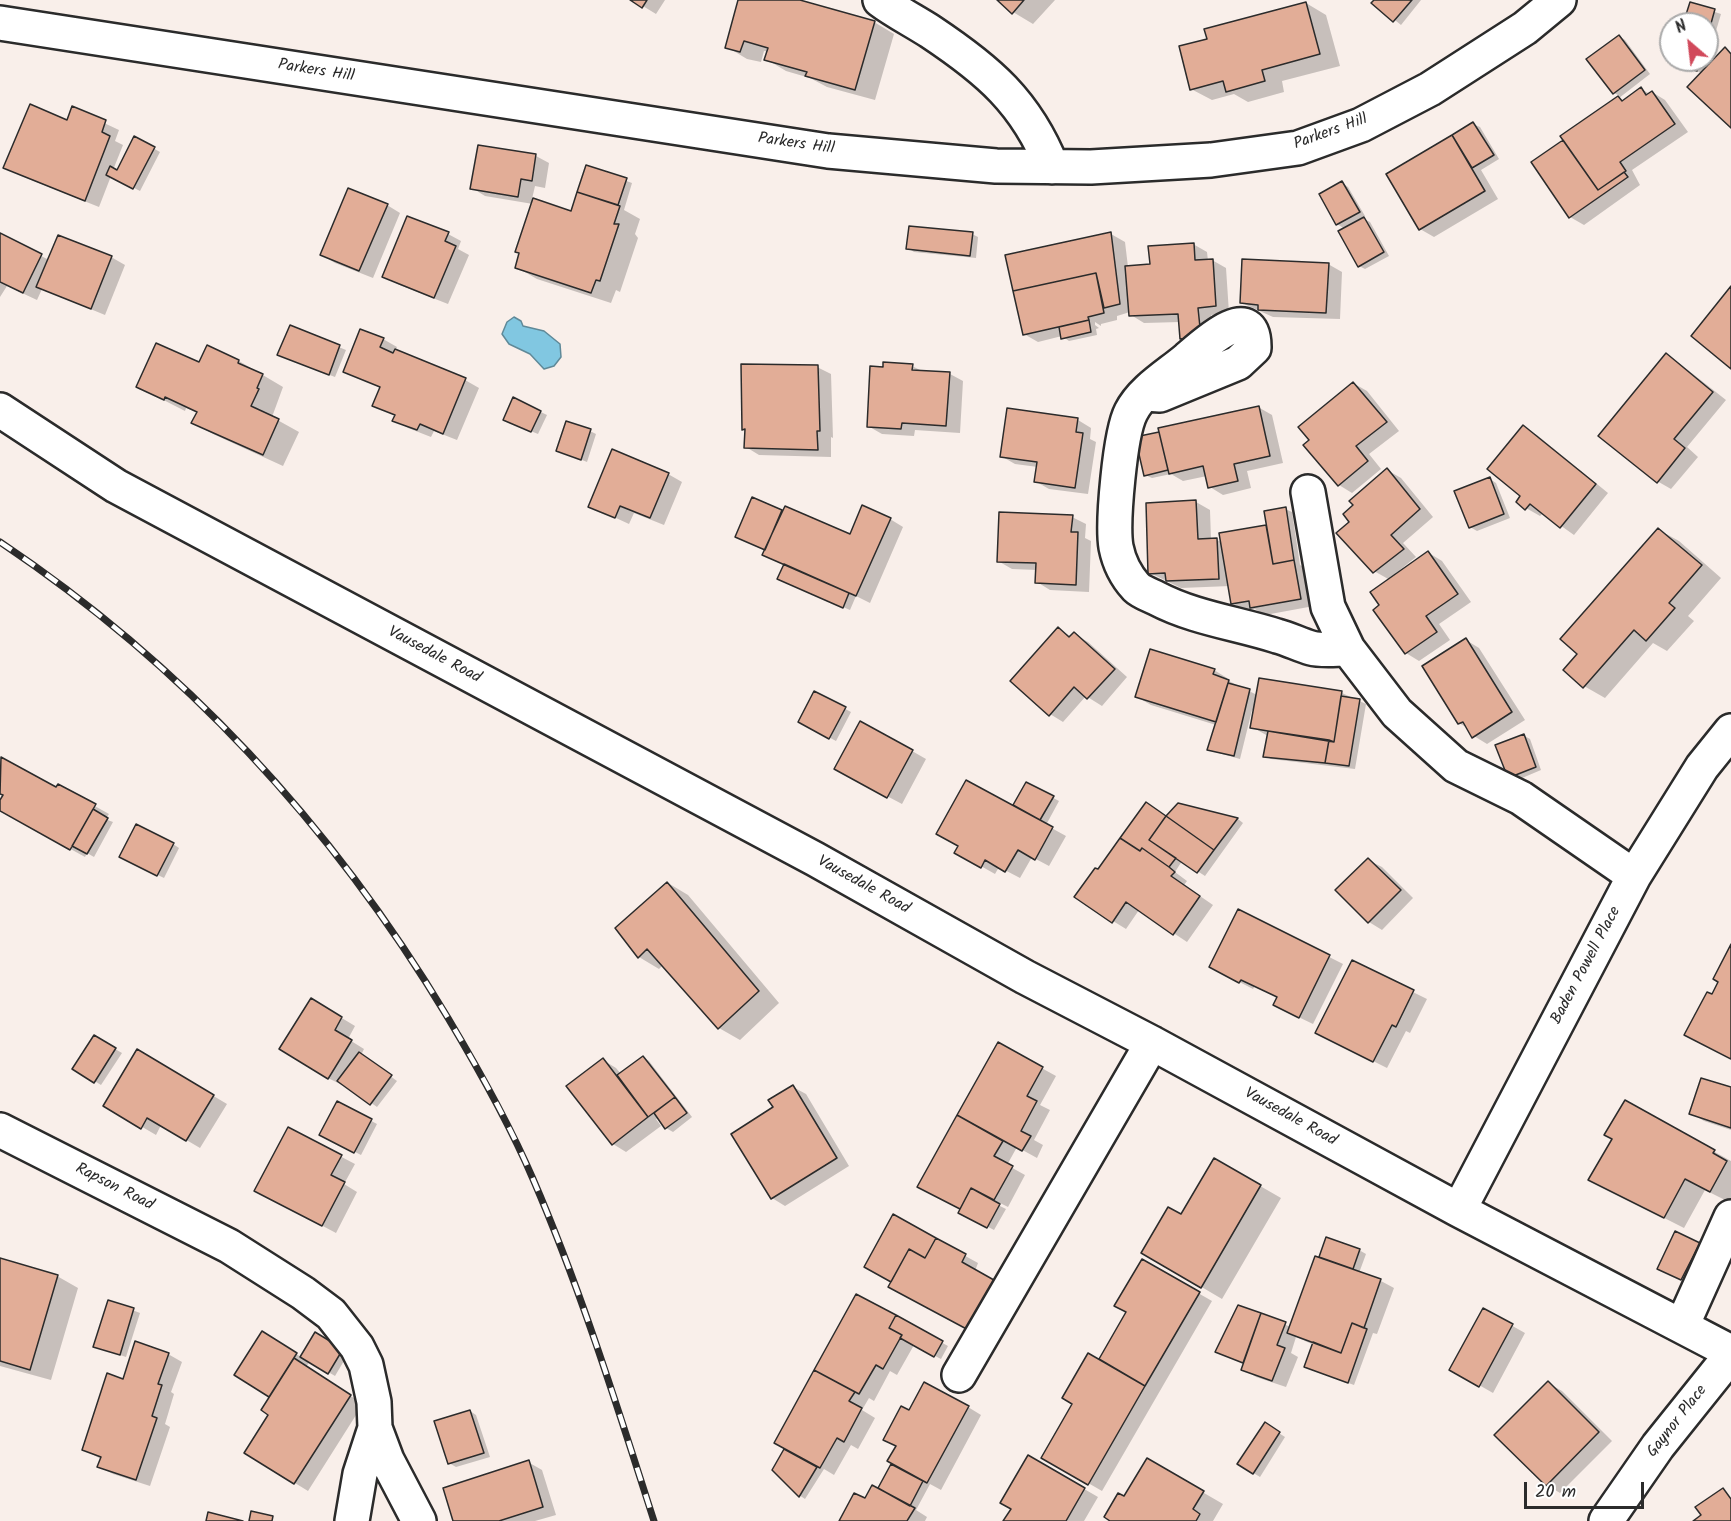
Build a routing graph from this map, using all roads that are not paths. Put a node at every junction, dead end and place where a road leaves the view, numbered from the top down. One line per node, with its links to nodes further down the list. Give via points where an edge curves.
1 (4, 0): 4 (street)
2 (880, 0): 6 (street, via 992,78 1030,121)
3 (1559, 0): 6 (street, Parkers Hill, via 1526,28 1430,89 1361,125 1298,147 1211,160)
4 (0, 7)
5 (0, 23): 6 (street, Parkers Hill, via 828,151)
6 (1052, 167)
7 (1145, 394): 10 (street, via 1131,411 1126,427 1115,512 1116,547 1123,570 1138,589 1201,617 1313,649)
8 (0, 410): 13 (street, Vausedale Road, via 116,486)
9 (1308, 492): 10 (street, via 1328,607)
10 (1348, 649): 12 (street, via 1397,713 1456,766 1521,798)
11 (1731, 731): 12 (street, Baden Powell Place, via 1702,767)
12 (1634, 876): 15 (street, Baden Powell Place)
13 (1152, 1043): 15 (street, Vausedale Road); 19 (street)
14 (0, 1130): 20 (street, Rapson Road, via 229,1246 331,1314 366,1365)
15 (1459, 1210): 17 (street, Vausedale Road)
16 (1731, 1217): 17 (street)
17 (1682, 1326): 18 (street, Vausedale Road)
18 (1731, 1354): 23 (street, Gaynor Place, via 1658,1446)
19 (959, 1375)
20 (375, 1428): 21 (street, via 360,1474); 22 (street)
21 (352, 1521)
22 (419, 1521)
23 (1606, 1521)

